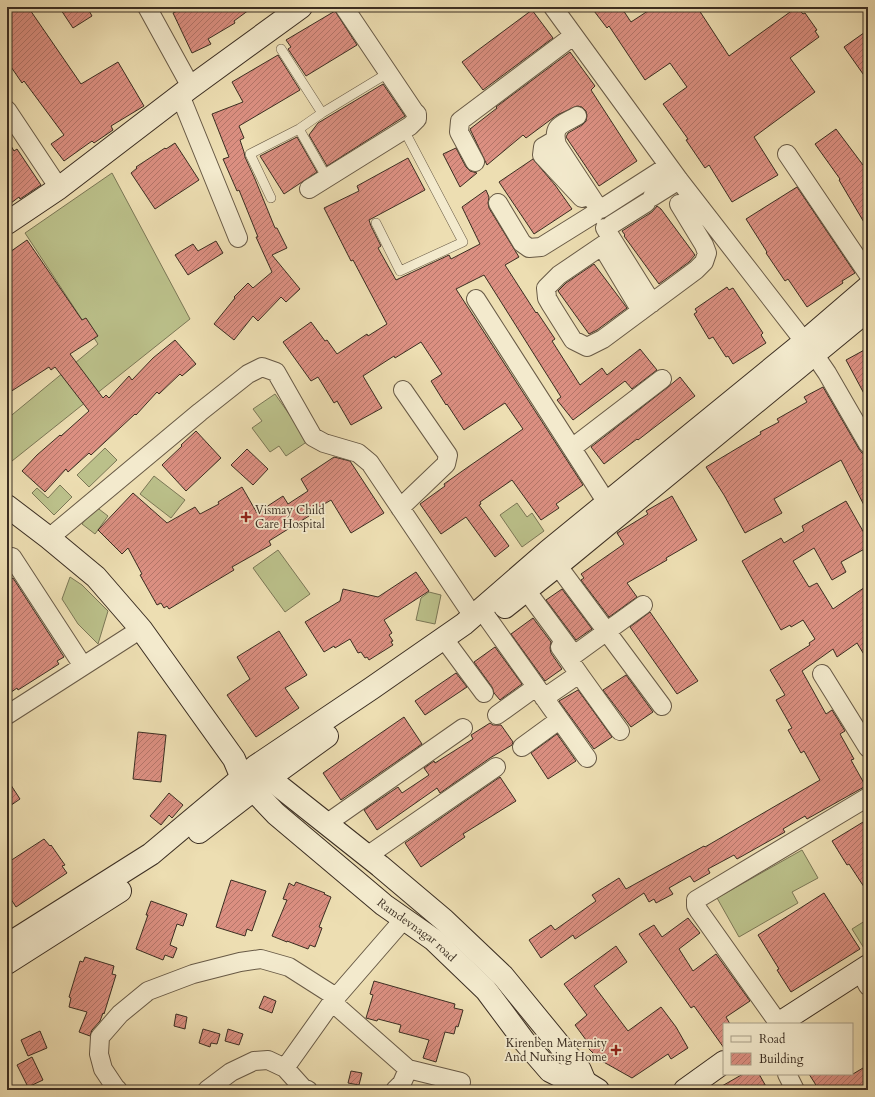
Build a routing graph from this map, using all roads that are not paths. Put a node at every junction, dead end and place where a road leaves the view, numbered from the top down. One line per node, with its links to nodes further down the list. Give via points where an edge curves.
1 (147, 7): 8 (street)
2 (301, 7): 8 (street)
3 (344, 7): 7 (street)
4 (553, 7): 5 (street)
5 (573, 36): 15 (street, via 460,121 459,132); 17 (street)
6 (281, 49): 10 (lane)
7 (388, 73): 10 (lane); 13 (street, via 417,114 414,123)
8 (186, 91): 18 (street); 27 (street)
9 (7, 110): 18 (street)
10 (322, 113): 12 (lane)
11 (576, 116): 23 (street, via 558,127 554,136 556,145)
12 (299, 129): 16 (lane); 20 (lane, via 250,154)
13 (404, 130): 19 (street); 24 (lane, via 463,242 400,271)
14 (787, 154): 28 (street)
15 (475, 162)
16 (323, 171)
17 (674, 173): 23 (street); 26 (street, via 649,200); 33 (street)
18 (60, 188): 25 (street)
19 (309, 189)
20 (271, 198)
21 (498, 203): 23 (street, via 522,243 529,248 541,247)
22 (679, 204): 31 (street, via 707,253 704,262 696,270)
23 (596, 209): 26 (street)
24 (376, 223)
25 (7, 224)
26 (608, 234): 31 (street); 31 (street, via 546,288 550,305 573,340 587,347 603,339)
27 (238, 238)
28 (868, 274)
29 (868, 288): 33 (street)
30 (476, 299): 38 (street)
31 (646, 307)
32 (868, 310): 33 (street)
33 (809, 348): 36 (street); 39 (street); 44 (street)
34 (662, 379): 38 (street)
35 (403, 390): 41 (street, via 448,455 446,464)
36 (861, 416): 37 (street)
37 (868, 444)
38 (572, 448): 39 (street)
39 (607, 503): 44 (street)
40 (7, 506): 42 (street)
41 (400, 508): 42 (street, via 370,463 358,453 324,444 313,436 276,372 262,367 248,374 200,412); 47 (street)
42 (49, 538): 48 (street, via 96,577)
43 (12, 557): 51 (street)
44 (553, 558): 45 (street); 47 (street); 49 (street)
45 (525, 591): 47 (street); 49 (street, via 574,655); 52 (street)
46 (643, 605): 49 (street)
47 (481, 615): 50 (street); 54 (street); 66 (street, via 372,688)
48 (141, 629): 51 (street); 66 (street)
49 (606, 631): 56 (street)
50 (450, 647): 55 (street); 66 (street)
51 (83, 666): 57 (street)
52 (579, 674): 54 (street); 61 (street)
53 (822, 674): 63 (street)
54 (540, 692): 58 (street); 59 (street)
55 (484, 693)
56 (662, 706)
57 (7, 715)
58 (497, 715)
59 (559, 720): 62 (street); 64 (street)
60 (463, 728): 68 (street)
61 (620, 731)
62 (522, 748)
63 (868, 748)
64 (587, 758)
65 (496, 767): 69 (street)
66 (251, 775): 68 (street, Ramdevnagar road); 70 (street, Ramdevnagar road, via 276,814 384,906); 71 (street, via 151,854); 72 (street, via 140,878)
67 (868, 797): 75 (street, via 696,900 699,911)
68 (326, 824): 69 (street, Ramdevnagar road)
69 (368, 856): 82 (street, Ramdevnagar road, via 444,920 503,976)
70 (404, 919): 74 (street); 82 (street, Ramdevnagar road, via 434,940 486,990 550,1071 572,1082)
71 (7, 945)
72 (7, 963)
73 (865, 974): 76 (street)
74 (334, 999): 78 (street); 79 (street); 83 (street, via 289,967 262,959 193,974 148,991 120,1014 100,1037 99,1054 103,1069)
75 (777, 1023)
76 (780, 1023)
77 (723, 1063): 87 (street)
78 (285, 1068): 84 (street, via 268,1060 254,1061 231,1072); 85 (street, via 303,1088)
79 (408, 1069): 81 (street); 86 (street, via 402,1083)
80 (788, 1075): 88 (street)
81 (461, 1082)
82 (591, 1086)
83 (118, 1090)
84 (207, 1090)
85 (308, 1090)
86 (395, 1090)
87 (685, 1090)
88 (795, 1090)

